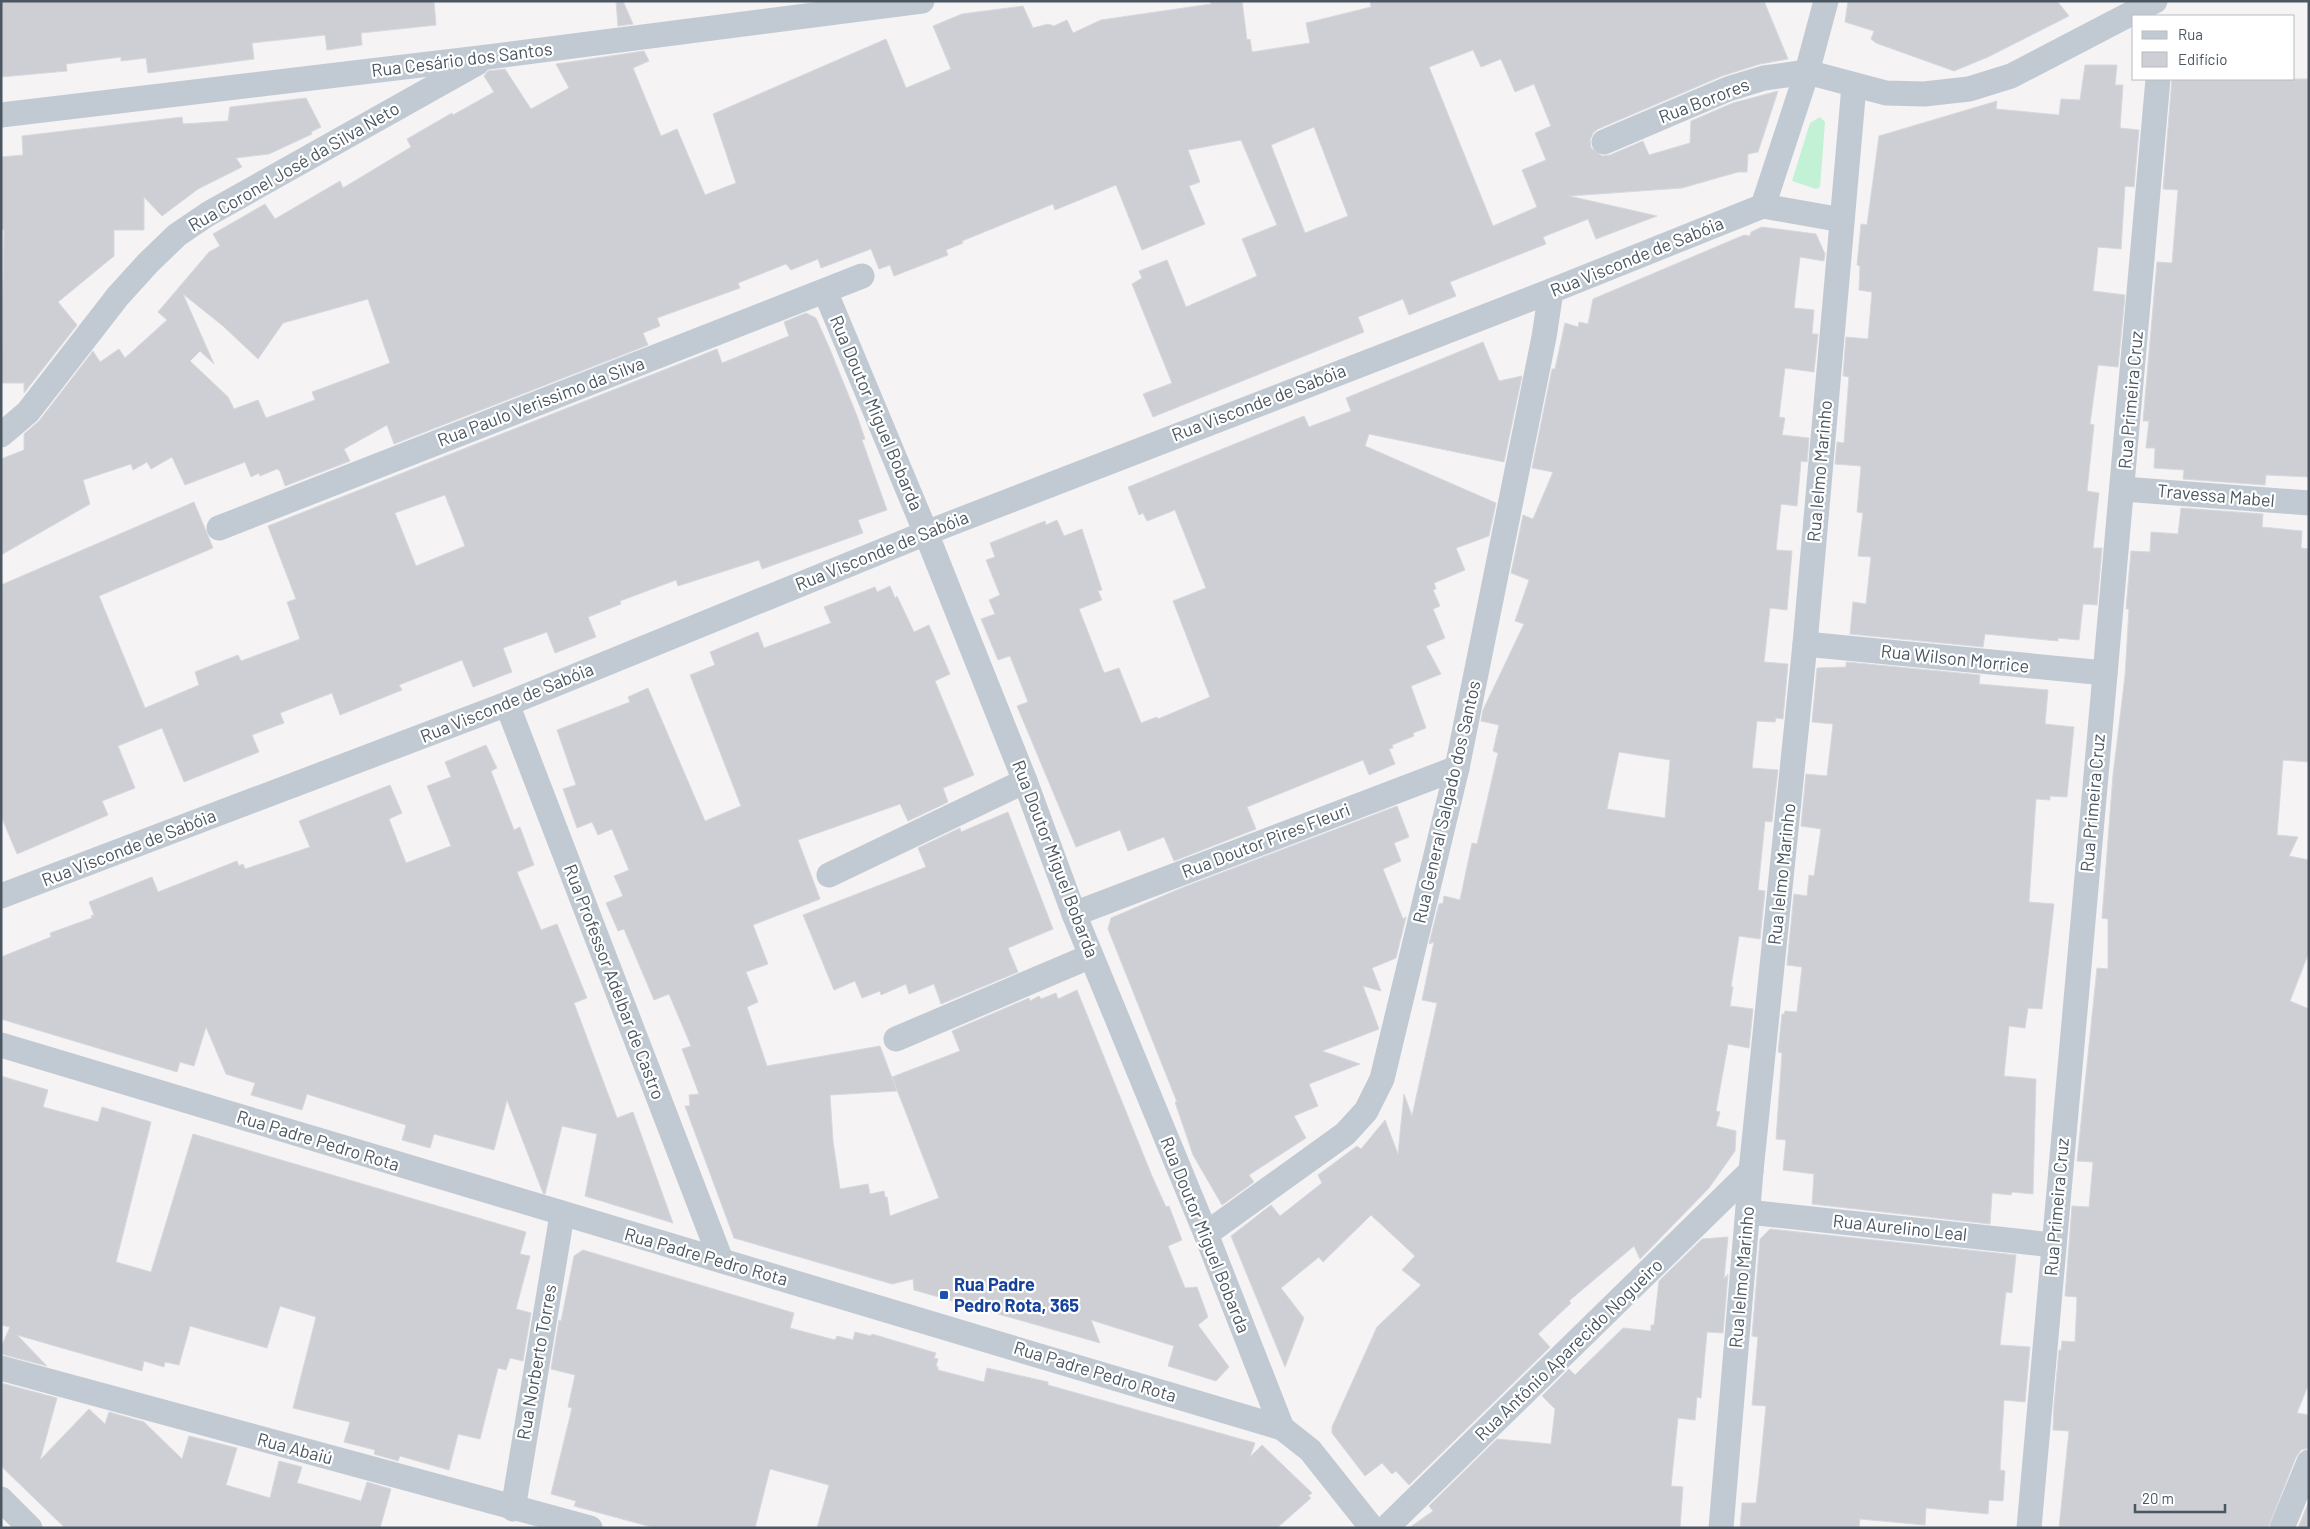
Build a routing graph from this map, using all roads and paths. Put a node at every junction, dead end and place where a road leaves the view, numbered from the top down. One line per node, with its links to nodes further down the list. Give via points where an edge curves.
1 (922, 1): 6 (street, Rua Cesário dos Santos)
2 (1826, 1): 7 (street)
3 (2155, 7): 4 (street)
4 (2138, 15)
5 (2132, 18): 9 (street, via 2011,76 1969,89 1924,94 1886,93)
6 (488, 57): 10 (street, Rua Cesário dos Santos); 17 (street, Rua Coronel José da Silva Neto, via 216,210 177,236 118,296 28,412)
7 (1807, 72): 9 (street); 11 (street, Rua Borores, via 1764,78 1728,90); 12 (street)
8 (2158, 80): 18 (street, Rua Primeira Cruz)
9 (1854, 86): 13 (street, Rua Ielmo Marinho)
10 (1, 115)
11 (1604, 142)
12 (1763, 206): 13 (street); 16 (street, Rua Visconde de Sabóia)
13 (1842, 220): 22 (street, Rua Ielmo Marinho)
14 (862, 276): 15 (street, Rua Paulo Verissimo da Silva)
15 (825, 291): 20 (street, Rua Paulo Verissimo da Silva); 21 (street, Rua Doutor Miguel Bobarda)
16 (1551, 291): 21 (street, Rua Visconde de Sabóia); 25 (street, Rua General Salgado dos Santos)
17 (1, 435)
18 (2123, 489): 19 (street, Travessa Mabel); 23 (street, Rua Primeira Cruz)
19 (2309, 503)
20 (219, 528)
21 (926, 533): 24 (street, Rua Visconde de Sabóia); 26 (street, Rua Doutor Miguel Bobarda)
22 (1805, 644): 23 (street, Rua Wilson Morrice); 33 (street, Rua Ielmo Marinho)
23 (2105, 673): 37 (street, Rua Primeira Cruz)
24 (507, 704): 28 (street, Rua Visconde de Sabóia); 38 (street, Rua Professor Adelbar de Castro)
25 (1457, 768): 29 (street, Rua Doutor Pires Fleuri); 36 (street, Rua General Salgado dos Santos, via 1382,1079 1366,1111 1345,1134)
26 (1025, 781): 27 (street); 29 (street, Rua Doutor Miguel Bobarda)
27 (829, 875)
28 (1, 896)
29 (1074, 914): 30 (street, Rua Doutor Miguel Bobarda)
30 (1092, 956): 31 (street); 36 (street, Rua Doutor Miguel Bobarda)
31 (896, 1039)
32 (1, 1045): 35 (street, Rua Padre Pedro Rota)
33 (1751, 1171): 34 (street, Rua Ielmo Marinho); 47 (street, Rua Antônio Aparecido Nogueiro)
34 (1748, 1212): 37 (street, Rua Aurelino Leal); 48 (street, Rua Ielmo Marinho)
35 (562, 1215): 38 (street, Rua Padre Pedro Rota); 43 (street, Rua Norberto Torres)
36 (1206, 1234): 40 (street, Rua Doutor Miguel Bobarda)
37 (2053, 1245): 49 (street, Rua Primeira Cruz)
38 (720, 1260): 40 (street, Rua Padre Pedro Rota)
39 (1, 1368): 43 (street, Rua Abaiú)
40 (1282, 1428): 46 (street, Rua Padre Pedro Rota, via 1310,1450)
41 (2309, 1462): 50 (street)
42 (1, 1499): 44 (street)
43 (513, 1508): 45 (street, Rua Abaiú)
44 (30, 1528)
45 (590, 1528)
46 (1372, 1528)
47 (1386, 1528)
48 (1721, 1528)
49 (2029, 1528)
50 (2282, 1528)

